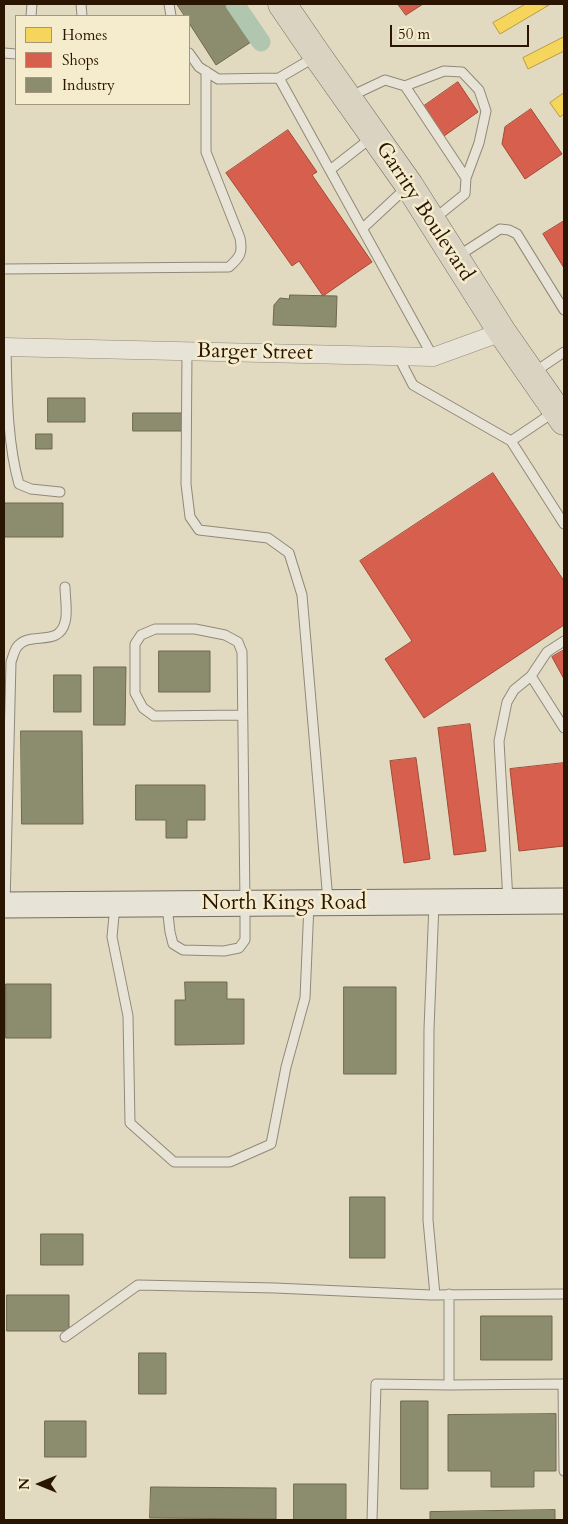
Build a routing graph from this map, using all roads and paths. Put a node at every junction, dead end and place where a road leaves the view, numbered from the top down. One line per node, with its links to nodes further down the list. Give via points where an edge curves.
1 (282, 4): 3 (main road, Garrity Boulevard)
2 (190, 55): 4 (lane)
3 (317, 55): 5 (lane); 7 (main road, Garrity Boulevard)
4 (206, 71): 5 (lane, via 218,79); 15 (lane, via 206,152 240,238 242,249 238,259 229,267)
5 (279, 78): 9 (lane)
6 (405, 86): 7 (lane, via 385,80); 10 (lane); 10 (lane, via 444,71 462,72 479,90 486,111)
7 (348, 98): 8 (main road, Garrity Boulevard)
8 (374, 136): 9 (lane); 11 (main road, Garrity Boulevard)
9 (330, 170): 13 (lane)
10 (466, 178): 12 (lane, via 465,194)
11 (409, 185): 12 (main road, Garrity Boulevard); 13 (lane)
12 (432, 221): 14 (main road, Garrity Boulevard)
13 (363, 228): 22 (lane)
14 (455, 258): 16 (lane, via 500,229 509,230 517,234); 17 (main road, Garrity Boulevard)
15 (4, 269)
16 (564, 310)
17 (502, 332): 22 (street, Barger Street); 23 (main road, Garrity Boulevard)
18 (5, 347): 19 (street, Barger Street); 26 (lane, via 13,457 19,484 31,489)
19 (186, 351): 21 (street, Barger Street); 39 (lane, via 186,484 190,517 199,530 268,538 289,554 302,595)
20 (564, 352): 23 (lane)
21 (398, 356): 22 (street, Barger Street); 25 (lane, via 413,385)
22 (433, 357)
23 (531, 375): 24 (main road, Garrity Boulevard)
24 (560, 415): 25 (lane)
25 (511, 441): 27 (lane)
26 (60, 492)
27 (564, 524)
28 (64, 586): 40 (lane, via 66,622 60,632 51,638 30,639 18,646 11,662)
29 (564, 641): 30 (lane, via 547,652)
30 (531, 676): 32 (lane); 34 (lane, via 514,690 507,702 499,741)
31 (242, 715): 31 (lane, via 242,652 238,642 225,635 195,629 155,629 141,635 135,644 135,693 143,708 154,716); 38 (lane)
32 (564, 728)
33 (564, 901): 34 (street, North Kings Road)
34 (508, 902): 35 (street, North Kings Road)
35 (434, 903): 39 (street, North Kings Road); 43 (lane, via 429,1029 428,1220)
36 (115, 904): 37 (street, North Kings Road); 39 (lane, via 112,937 128,1016 130,1123 174,1162 230,1162 271,1144 286,1067 306,998); 40 (street, North Kings Road)
37 (167, 904): 38 (street, North Kings Road); 38 (lane, via 173,944 183,950 224,951 239,948 245,940)
38 (245, 904): 39 (street, North Kings Road)
39 (319, 904)
40 (4, 905)
41 (449, 1294): 42 (lane); 43 (lane); 45 (lane)
42 (564, 1294)
43 (435, 1295): 44 (lane, via 138,1286)
44 (65, 1337)
45 (449, 1385): 46 (lane, via 563,1384); 47 (lane, via 376,1384)
46 (564, 1471)
47 (372, 1520)

